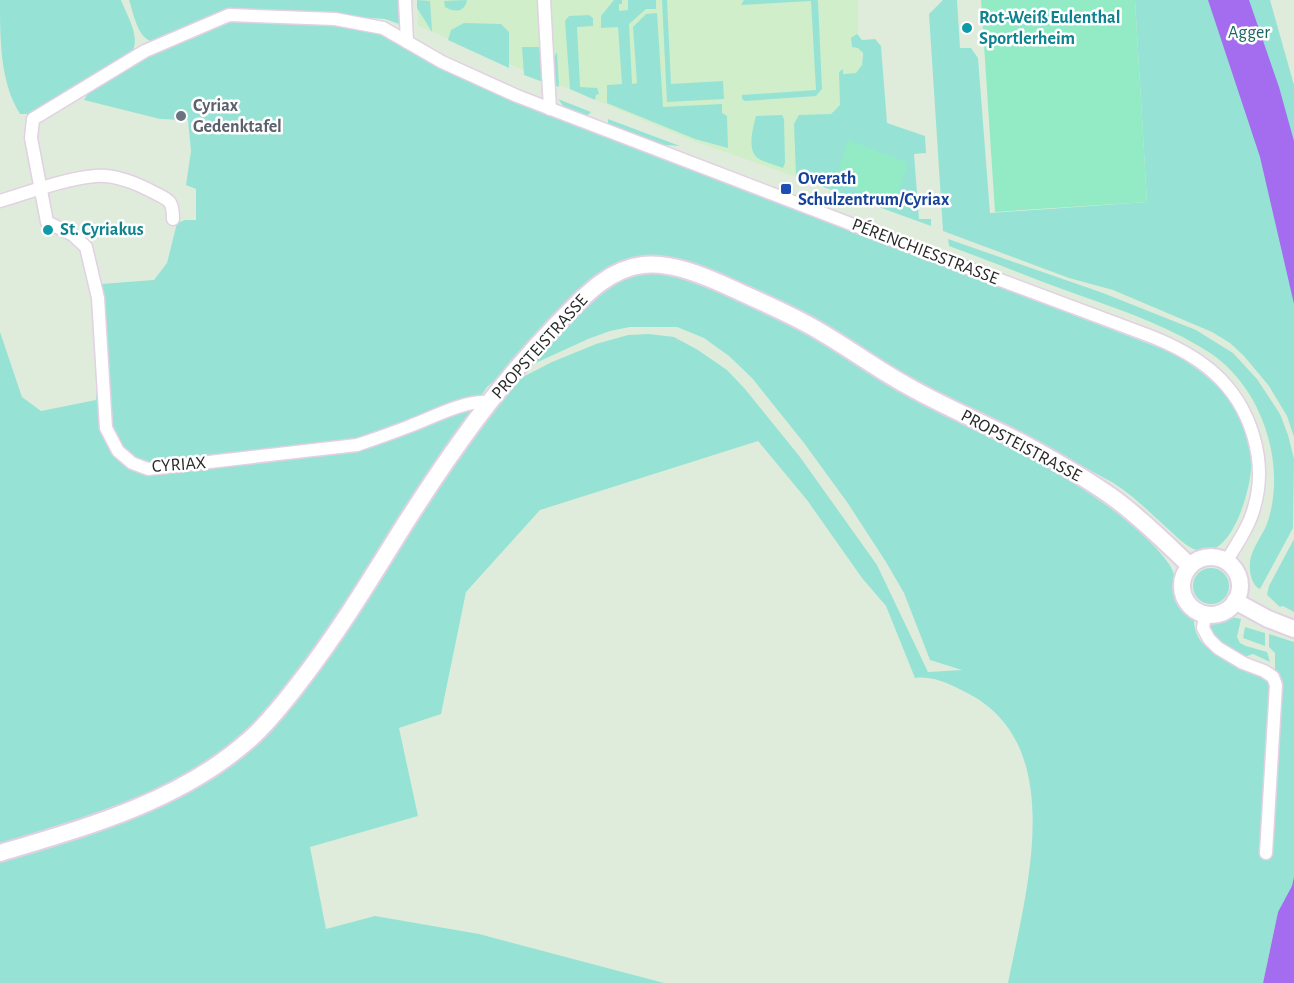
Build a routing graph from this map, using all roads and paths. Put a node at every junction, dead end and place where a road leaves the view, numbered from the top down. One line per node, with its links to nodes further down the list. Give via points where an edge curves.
1 (405, 0): 3 (street)
2 (544, 0): 4 (street)
3 (407, 42): 4 (street, PÉRENCHIESSTRASSE, via 442,62); 5 (street, CYRIAX, via 383,28 335,19 229,15 145,51 33,119 31,138)
4 (550, 110): 9 (street, PÉRENCHIESSTRASSE, via 1150,336 1188,354 1230,390 1255,440 1259,470 1254,510)
5 (40, 188): 6 (street); 7 (street, via 111,176 168,200 173,206); 8 (street, CYRIAX, via 47,222 73,235 86,247 98,298 106,428 118,451 132,463 148,470 357,445 448,411)
6 (0, 201)
7 (173, 219)
8 (490, 402): 10 (street, PROPSTEISTRASSE, via 534,348 586,294 604,281 622,270 643,265 693,273 789,314 905,385 1042,454 1114,498); 14 (street, PROPSTEISTRASSE, via 447,458 348,616 285,701 253,736 182,786 118,816)
9 (1226, 562): 10 (street, via 1207,558); 11 (street, via 1238,577)
10 (1190, 566): 12 (street, via 1182,591 1190,606)
11 (1236, 601): 12 (street, via 1219,614); 13 (street)
12 (1205, 614): 15 (street, via 1203,628 1218,648 1273,676 1276,685)
13 (1290, 628)
14 (0, 853)
15 (1266, 853)

